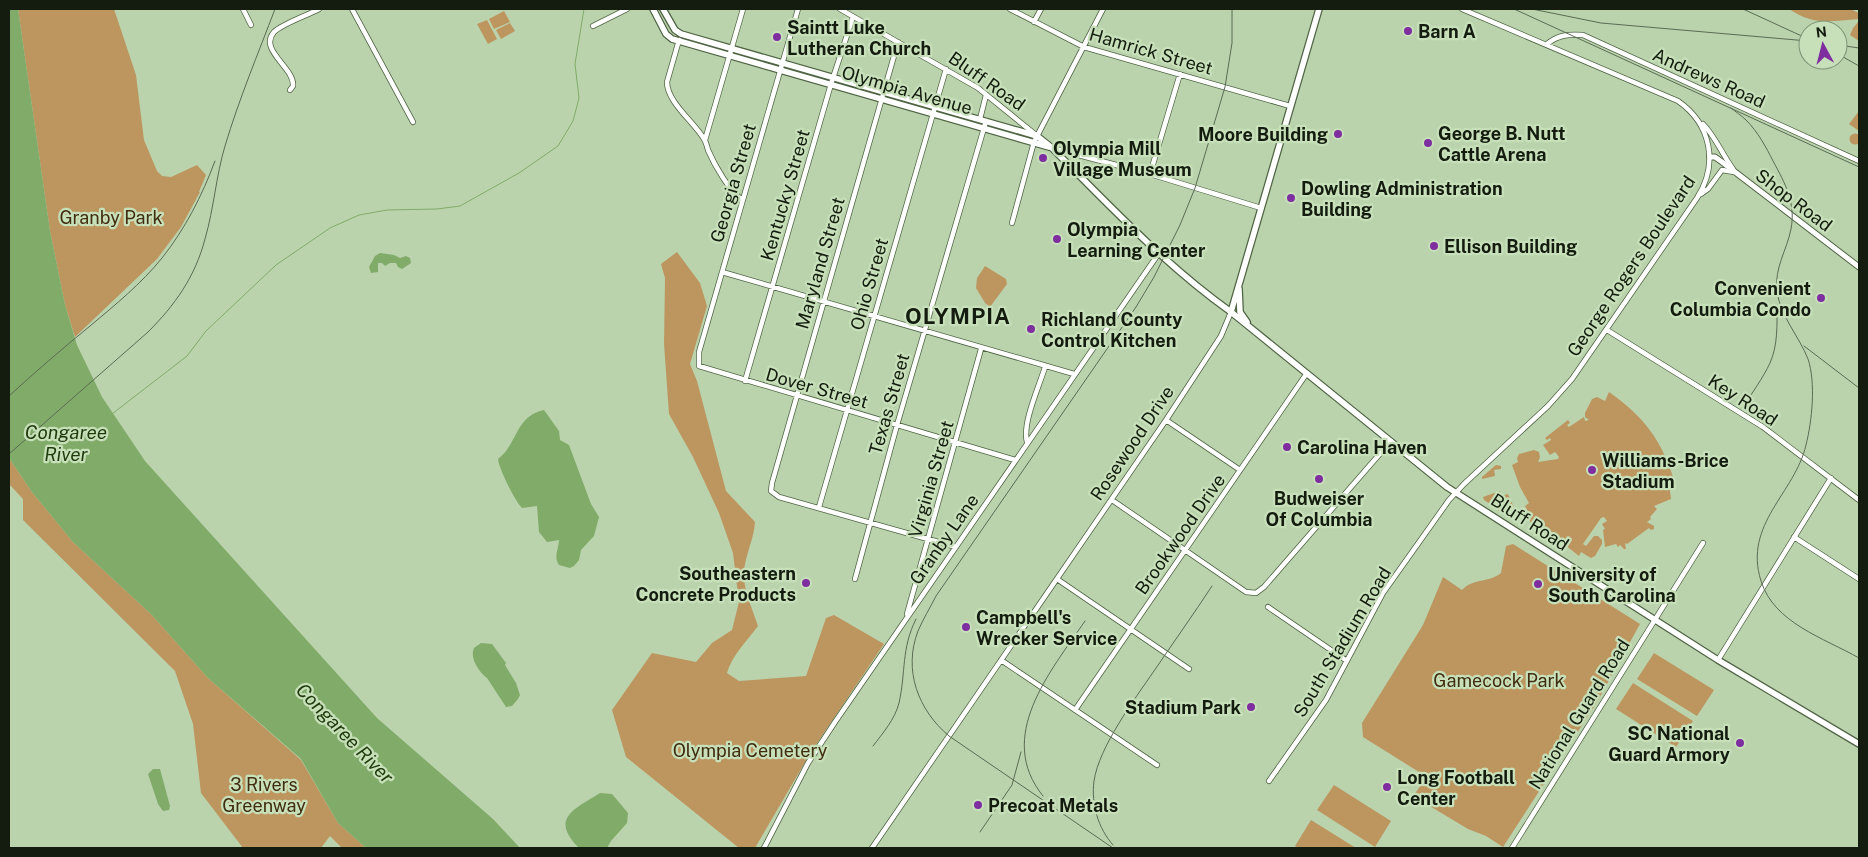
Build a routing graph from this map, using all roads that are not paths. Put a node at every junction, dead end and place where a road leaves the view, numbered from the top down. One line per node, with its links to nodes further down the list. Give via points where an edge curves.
1 (243, 9): 18 (street)
2 (319, 9): 15 (street)
3 (352, 9): 41 (street)
4 (626, 9): 19 (street)
5 (653, 9): 20 (main road, Olympia Avenue, via 666,34 672,38)
6 (663, 9): 20 (main road)
7 (743, 9): 23 (street)
8 (798, 9): 26 (street, Georgia Street)
9 (840, 9): 16 (street, Bluff Road)
10 (1010, 9): 17 (street, Hamrick Street)
11 (1041, 9): 17 (street)
12 (1103, 9): 24 (street)
13 (1319, 9): 37 (main road, Rosewood Drive)
14 (1462, 9): 22 (street, George Rogers Boulevard)
15 (311, 11): 32 (street, via 273,33 269,43 292,76)
16 (853, 17): 21 (street, Bluff Road); 30 (street, Kentucky Street)
17 (1034, 22): 24 (street, Hamrick Street)
18 (251, 25)
19 (593, 26)
20 (680, 37): 23 (main road, Olympia Avenue); 25 (main road, Olympia Avenue); 46 (street, via 667,87)
21 (898, 42): 27 (street, Bluff Road); 33 (street, Maryland Street)
22 (1547, 44): 39 (street, George Rogers Boulevard, via 1669,96); 50 (street, Andrews Road, via 1562,36 1583,35)
23 (732, 48): 25 (street); 26 (main road, Olympia Avenue)
24 (1084, 48): 29 (street, Hamrick Street); 45 (street)
25 (729, 54): 28 (main road, Olympia Avenue); 46 (street)
26 (782, 62): 28 (street, Georgia Street); 30 (main road, Olympia Avenue)
27 (946, 69): 34 (street, Bluff Road); 36 (street, Ohio Street)
28 (780, 70): 31 (main road, Olympia Avenue); 54 (street, Georgia Street)
29 (1180, 74): 37 (street, Hamrick Street); 52 (street)
30 (834, 77): 31 (street, Kentucky Street); 33 (main road, Olympia Avenue)
31 (831, 84): 35 (main road, Olympia Avenue); 61 (street, Kentucky Street)
32 (290, 90)
33 (885, 92): 35 (street, Maryland Street); 36 (main road, Olympia Avenue)
34 (986, 95): 40 (street, Texas Street); 42 (street, Bluff Road)
35 (882, 100): 38 (main road, Olympia Avenue); 62 (street, Maryland Street)
36 (935, 106): 38 (street, Ohio Street); 40 (main road, Olympia Avenue)
37 (1290, 106): 55 (main road, Rosewood Drive)
38 (932, 114): 43 (main road, Olympia Avenue); 64 (street, Ohio Street)
39 (1695, 115): 49 (street, George Rogers Boulevard, via 1706,136); 51 (street, via 1710,131)
40 (983, 120): 43 (street, Texas Street); 44 (main road, Olympia Avenue)
41 (413, 122)
42 (1020, 122): 44 (street); 45 (street, Bluff Road)
43 (983, 128): 47 (main road, Olympia Avenue); 67 (street, Texas Street)
44 (1016, 130): 45 (main road, Olympia Avenue)
45 (1037, 136): 47 (street); 48 (main road, Olympia Avenue)
46 (705, 140): 54 (street, via 736,196)
47 (1034, 142): 48 (main road, Olympia Avenue); 56 (street)
48 (1052, 148): 52 (street, Olympia Avenue); 57 (main road, Bluff Road)
49 (1710, 157): 51 (street, Shop Road, via 1715,157); 53 (street, George Rogers Boulevard, via 1705,183)
50 (1859, 161)
51 (1736, 173): 53 (street, via 1722,170 1708,189); 58 (street, Shop Road)
52 (1150, 174): 55 (street, Olympia Avenue)
53 (1698, 196): 66 (street, George Rogers Boulevard)
54 (743, 200): 59 (street, Georgia Street)
55 (1261, 208): 60 (main road, Rosewood Drive)
56 (1012, 223)
57 (1159, 253): 63 (main road, Bluff Road, via 1200,290); 72 (street, Granby Lane)
58 (1859, 267)
59 (722, 272): 61 (street); 69 (street, Georgia Street, via 698,352)
60 (1239, 286): 63 (main road, Rosewood Drive); 65 (main road, via 1240,312)
61 (772, 287): 62 (street); 73 (street, Kentucky Street)
62 (823, 301): 64 (street); 74 (street, Maryland Street)
63 (1231, 312): 65 (main road, Bluff Road); 76 (street, Rosewood Drive, via 1221,336)
64 (874, 316): 67 (street); 75 (street, Ohio Street)
65 (1251, 328): 71 (main road, Bluff Road)
66 (1607, 330): 83 (street, Key Road, via 1763,427); 84 (street, George Rogers Boulevard, via 1557,396)
67 (924, 332): 68 (street); 77 (street, Texas Street)
68 (981, 348): 70 (street); 79 (street, Virginia Street)
69 (699, 366): 73 (street, Dover Street)
70 (1045, 367): 72 (street); 80 (street, via 1027,425)
71 (1307, 373): 78 (main road, Bluff Road); 82 (street, Brookwood Drive)
72 (1074, 374): 80 (street, Granby Lane)
73 (745, 381): 74 (street, Dover Street)
74 (797, 396): 75 (street, Dover Street); 87 (street, Maryland Street, via 771,491 779,497)
75 (846, 411): 77 (street, Dover Street); 87 (street, Ohio Street)
76 (1166, 420): 82 (street); 85 (street, Rosewood Drive)
77 (897, 425): 79 (street, Dover Street); 88 (street, Texas Street)
78 (1390, 441): 84 (main road, Bluff Road); 93 (street, via 1256,594 1246,592)
79 (956, 442): 81 (street, Dover Street); 90 (street, Virginia Street)
80 (1028, 442): 81 (street, Granby Lane)
81 (1015, 460): 92 (street, Granby Lane)
82 (1240, 470): 93 (street, Brookwood Drive)
83 (1831, 478): 86 (street, Key Road); 89 (street)
84 (1456, 492): 99 (main road, Bluff Road); 103 (street, South Stadium Road, via 1383,593)
85 (1112, 500): 93 (street); 95 (street, Rosewood Drive)
86 (1859, 500)
87 (819, 507): 88 (street)
88 (871, 523): 90 (street); 94 (street, Texas Street)
89 (1794, 537): 96 (street); 102 (street)
90 (928, 539): 92 (street); 98 (street, Virginia Street)
91 (1702, 543): 99 (street, National Guard Road)
92 (956, 547): 98 (street, Granby Lane)
93 (1185, 550): 100 (street, Brookwood Drive)
94 (855, 579)
95 (1057, 579): 100 (street); 101 (street, Rosewood Drive)
96 (1859, 579)
97 (1268, 607): 103 (street)
98 (906, 617): 109 (street, Granby Lane, via 808,763)
99 (1654, 619): 102 (main road, Bluff Road); 111 (street, National Guard Road)
100 (1131, 629): 104 (street); 105 (street, Brookwood Drive)
101 (1001, 660): 105 (street); 110 (street, Rosewood Drive)
102 (1718, 660): 106 (main road, Bluff Road)
103 (1347, 661): 108 (street, South Stadium Road, via 1326,700)
104 (1189, 669)
105 (1075, 710): 107 (street)
106 (1859, 744)
107 (1157, 765)
108 (1269, 781)
109 (764, 848)
110 (872, 848)
111 (1512, 848)

